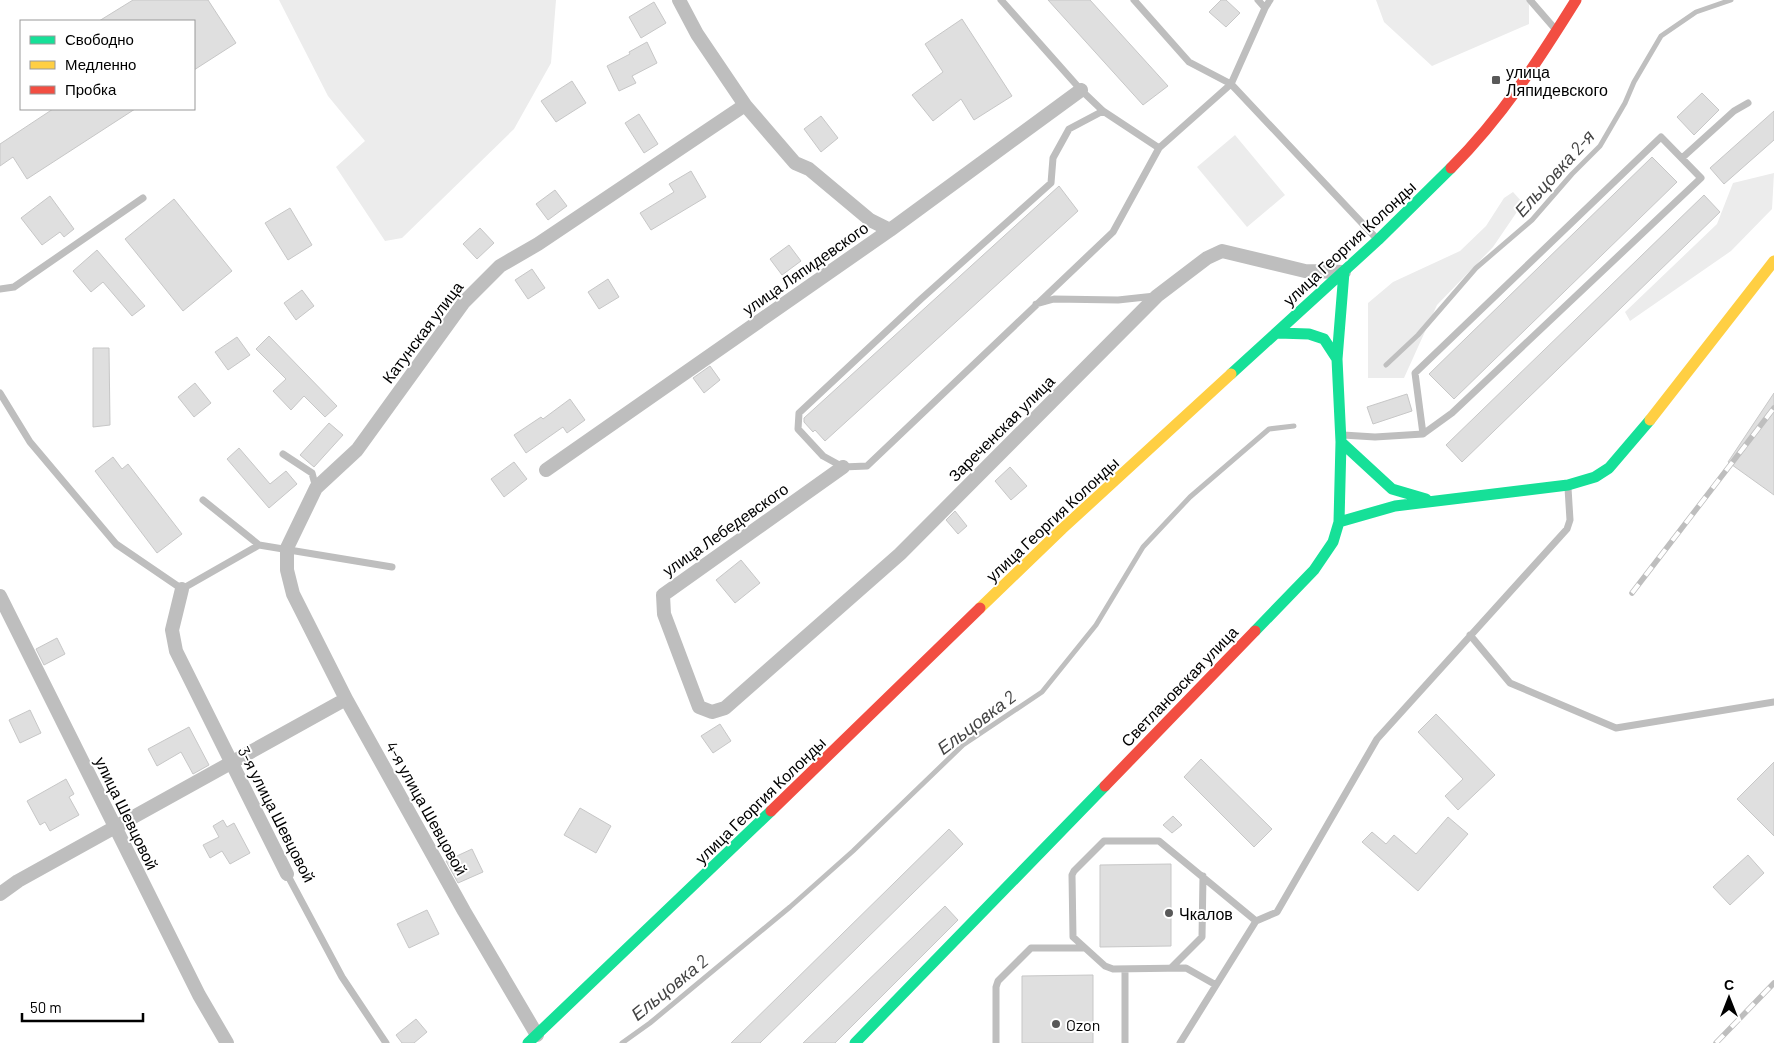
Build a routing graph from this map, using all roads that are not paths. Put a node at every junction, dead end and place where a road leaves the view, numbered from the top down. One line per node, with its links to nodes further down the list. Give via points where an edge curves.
1 (679, 0): 13 (street, via 697,34)
2 (1001, 0): 11 (lane)
3 (1134, 0): 10 (lane, via 1189,62)
4 (1258, 0): 8 (lane)
5 (1270, 0): 8 (lane)
6 (1530, 0): 9 (lane)
7 (1576, 0): 9 (street, улица Георгия Колонды)
8 (1265, 8): 10 (lane)
9 (1556, 30): 19 (street, улица Георгия Колонды, via 1523,84 1478,141)
10 (1231, 84): 15 (lane); 19 (lane)
11 (1081, 90): 14 (lane); 18 (street, улица Ляпидевского)
12 (1748, 103): 16 (lane, via 1734,111)
13 (745, 105): 18 (street, via 795,163 810,169 870,220); 34 (street, Катунская улица, via 500,266 464,302 357,450)
14 (1104, 111): 15 (lane); 31 (lane, via 1069,129 1053,158 1051,183 799,412 798,429 823,456)
15 (1159, 148): 24 (lane, via 1113,232)
16 (1682, 158): 28 (lane, via 1701,178 1452,413); 28 (lane, via 1660,137 1415,373)
17 (143, 198): 22 (lane, via 14,287)
18 (890, 230): 32 (street, улица Ляпидевского)
19 (1378, 240): 21 (street, улица Георгия Колонды)
20 (1774, 261): 33 (street, via 1665,402 1609,468 1594,477)
21 (1344, 272): 23 (street, Зареченская улица, via 1305,271 1222,251 1207,258); 25 (street, улица Георгия Колонды); 26 (street, Светлановская улица)
22 (0, 289)
23 (1157, 296): 24 (lane, via 1118,300 1054,299); 48 (street, Зареченская улица, via 900,554 725,708)
24 (1036, 304): 31 (lane, via 867,466)
25 (1278, 332): 26 (street, via 1310,334 1324,339); 59 (street, улица Георгия Колонды, via 1062,529 744,839)
26 (1337, 360): 29 (street, Светлановская улица)
27 (0, 393): 41 (lane, via 30,442 116,544)
28 (1423, 434): 29 (lane)
29 (1341, 438): 36 (street, via 1392,489); 37 (street, Светлановская улица)
30 (283, 454): 34 (lane, via 312,473)
31 (843, 467): 48 (street, улица Лебедевского, via 663,595 664,614 699,707)
32 (546, 470)
33 (1568, 485): 36 (street); 45 (lane, via 1570,520 1567,529)
34 (316, 488): 39 (street, Катунская улица)
35 (203, 500): 38 (lane)
36 (1432, 501): 37 (street, via 1395,506)
37 (1338, 522): 62 (street, Светлановская улица, via 1333,542 1314,570)
38 (259, 545): 39 (lane); 41 (lane)
39 (287, 548): 40 (lane); 42 (street, Катунская улица, via 287,570)
40 (392, 567)
41 (182, 589): 49 (street, 3-я улица Шевцовой, via 172,630 176,651)
42 (293, 594): 46 (street, 4-я улица Шевцовой)
43 (0, 596): 44 (street, улица Шевцовой)
44 (4, 614): 50 (street, улица Шевцовой)
45 (1470, 635): 47 (lane, via 1510,683 1616,728); 54 (lane, via 1377,739 1277,912)
46 (346, 699): 49 (street); 59 (street, 4-я улица Шевцовой)
47 (1774, 702)
48 (712, 712)
49 (231, 764): 50 (street); 51 (street, 3-я улица Шевцовой)
50 (114, 827): 53 (street); 60 (street, улица Шевцовой, via 199,995)
51 (287, 874): 61 (lane, 3-я улица Шевцовой, via 342,977)
52 (1202, 876): 54 (lane); 55 (lane, via 1159,841 1104,841 1072,873 1072,936); 56 (lane, via 1202,937)
53 (0, 894)
54 (1256, 921): 58 (lane)
55 (1084, 948): 57 (lane, via 1109,968); 63 (lane, via 1031,948 998,981)
56 (1171, 968): 57 (lane); 58 (lane, via 1187,969)
57 (1125, 969): 64 (lane)
58 (1216, 985): 65 (lane)
59 (532, 1039)
60 (227, 1043)
61 (386, 1043)
62 (855, 1043)
63 (996, 1043)
64 (1125, 1043)
65 (1180, 1043)

